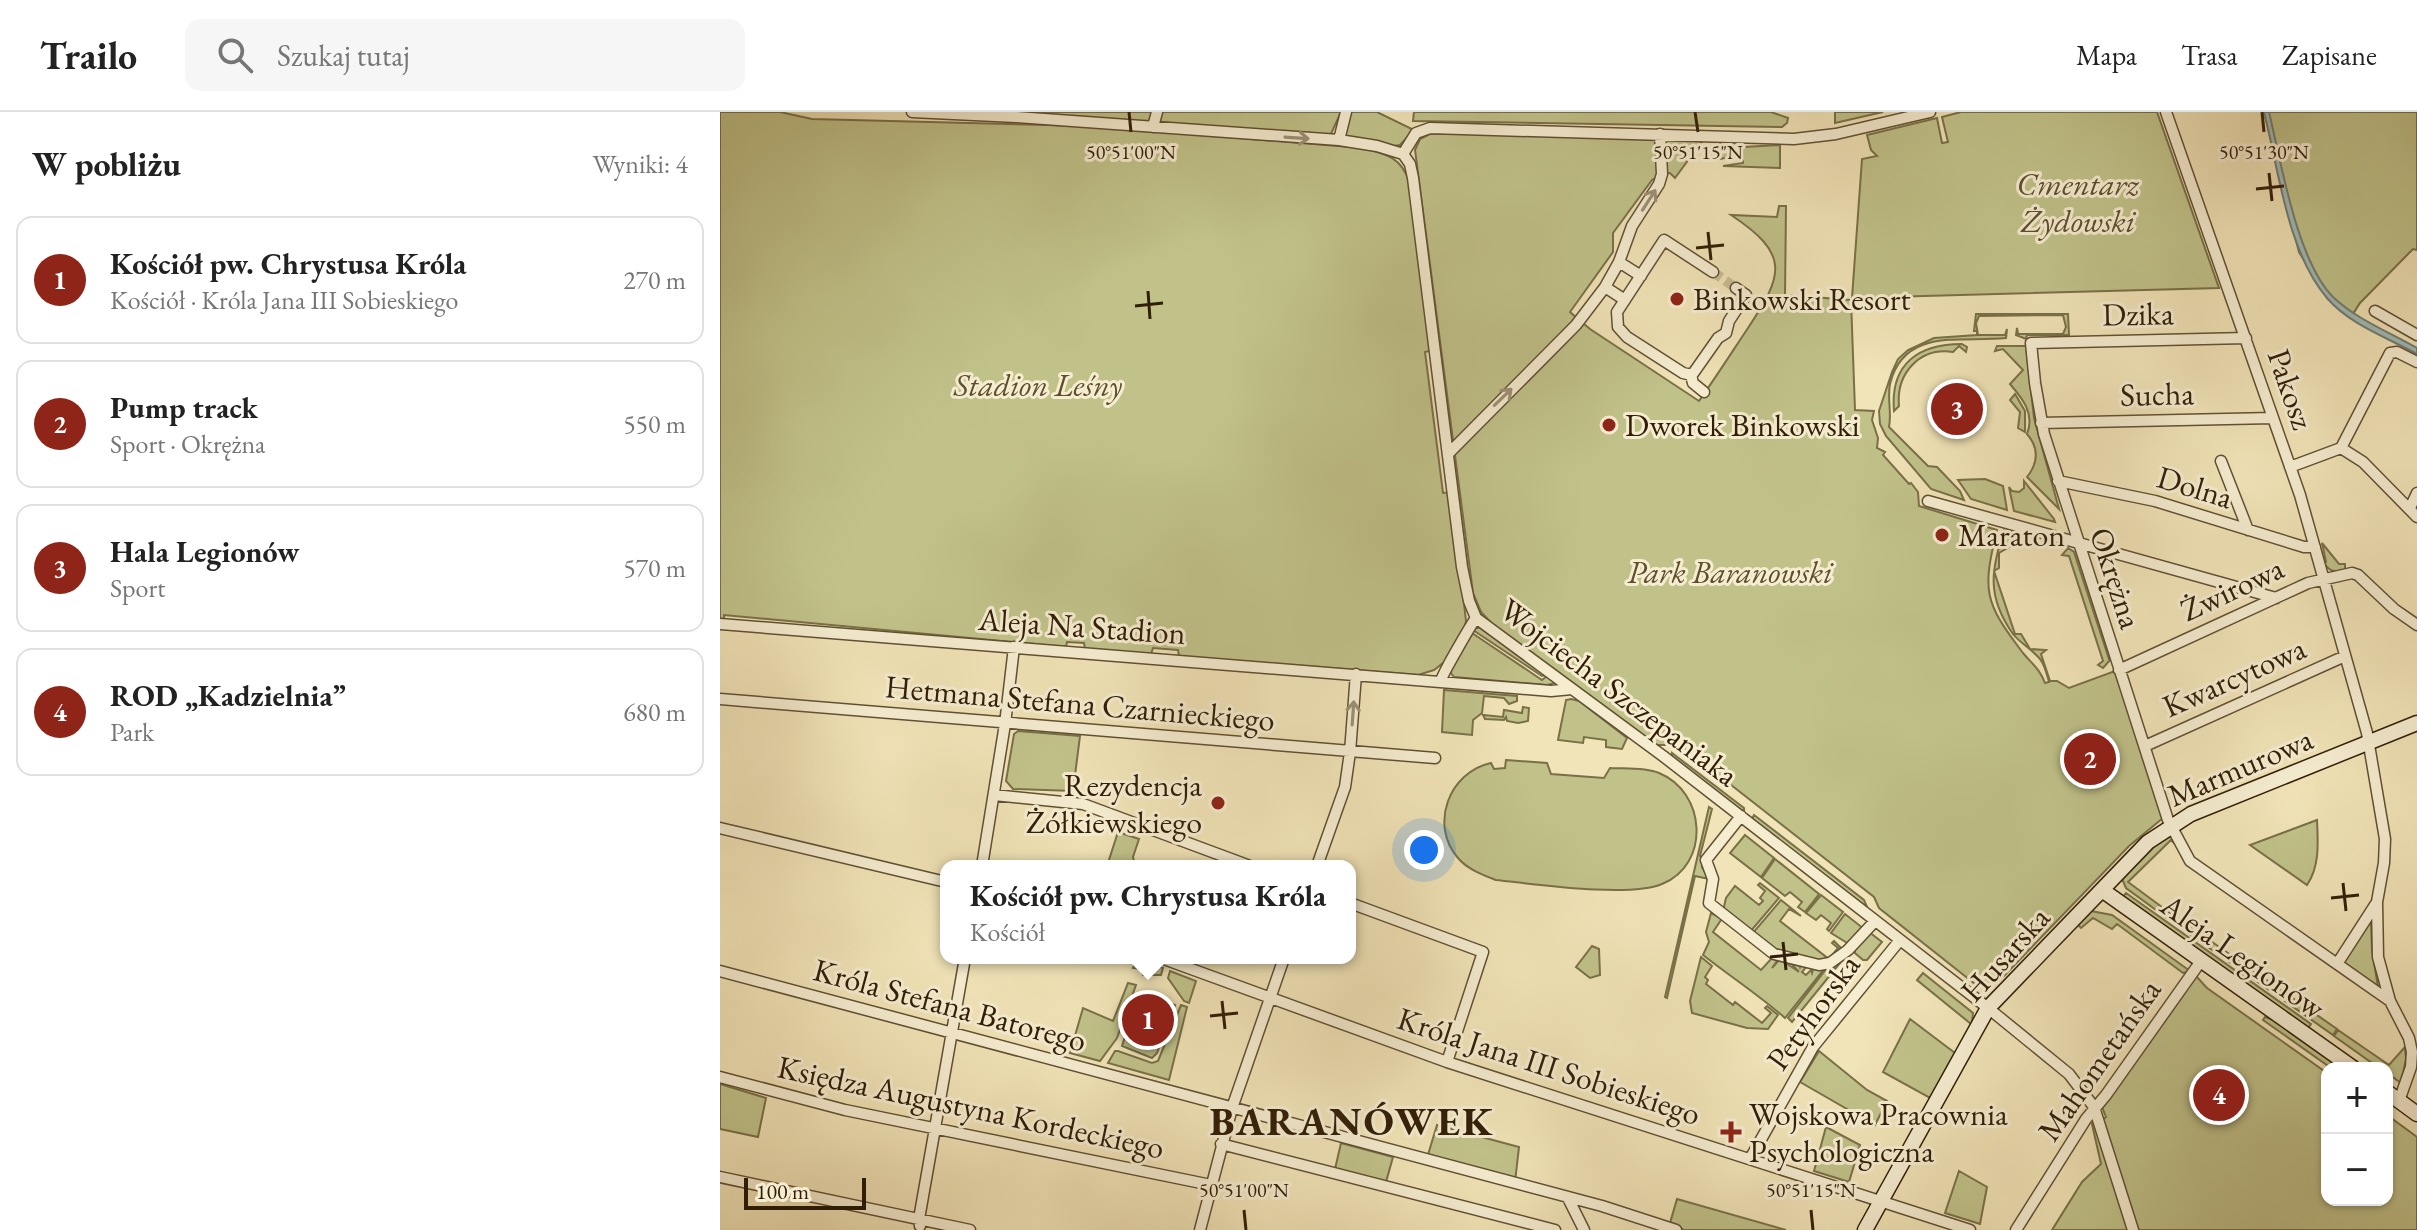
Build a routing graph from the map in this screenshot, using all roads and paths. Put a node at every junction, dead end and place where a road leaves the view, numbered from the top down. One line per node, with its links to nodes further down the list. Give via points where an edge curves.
1 (912, 112): 6 (street)
2 (1157, 112): 6 (street)
3 (1346, 112): 8 (street)
4 (1930, 112): 7 (street, via 1815,137)
5 (2166, 112): 18 (street, Pakosz)
6 (1153, 127): 8 (street, one-way to 8)
7 (1660, 134): 9 (street, via 1430,128 1416,133); 10 (street, one-way to 7, via 1632,226 1661,179)
8 (1339, 140): 9 (street)
9 (1403, 154): 26 (street, Wojciecha Szczepaniaka, via 1413,178)
10 (1619, 262): 12 (street); 13 (street)
11 (1713, 272): 12 (street, via 1664,240)
12 (1641, 276): 15 (street)
13 (1605, 287): 15 (street); 26 (street, one-way to 13, via 1576,325)
14 (1736, 288): 21 (street, via 1746,295 1726,333)
15 (1625, 300): 21 (street, via 1615,321 1620,332)
16 (2375, 311): 17 (street)
17 (2417, 335)
18 (2246, 338): 19 (street, Dzika); 23 (street, Pakosz)
19 (2031, 343): 24 (street, Okrężna)
20 (2417, 362): 25 (street, via 2394,351 2389,355)
21 (1691, 375): 22 (street)
22 (1704, 392)
23 (2273, 418): 24 (street, Sucha); 28 (street, Pakosz)
24 (2041, 423): 29 (street, Okrężna)
25 (2341, 448): 28 (street); 32 (street, via 2363,462)
26 (1449, 453): 38 (street, Wojciecha Szczepaniaka, via 1464,579)
27 (2221, 461): 33 (street)
28 (2290, 467): 35 (street, Pakosz)
29 (2058, 481): 33 (street, Dolna, via 2155,501); 34 (street, Okrężna)
30 (2417, 493): 32 (street)
31 (1928, 501): 34 (street)
32 (2413, 512)
33 (2248, 530): 35 (street, Dolna)
34 (2077, 543): 37 (street); 43 (street, Okrężna)
35 (2315, 547): 36 (street, Pakosz)
36 (2324, 578): 37 (street, Żwirowa); 40 (street, via 2356,574); 42 (street, Pakosz)
37 (2276, 598): 43 (street, Żwirowa)
38 (1476, 618): 45 (street); 46 (street, Wojciecha Szczepaniaka)
39 (720, 624): 41 (street, Aleja Na Stadion)
40 (2417, 625)
41 (1014, 647): 44 (street, Aleja Na Stadion); 49 (street)
42 (2345, 656): 50 (street, Pakosz); 51 (street, Kwarcytowa)
43 (2119, 670): 51 (street, Okrężna)
44 (1356, 674): 45 (street, Aleja Na Stadion); 52 (street, one-way to 44)
45 (1441, 681): 46 (street, Aleja Na Stadion)
46 (1572, 689): 55 (street, Wojciecha Szczepaniaka)
47 (720, 699): 49 (street, Hetmana Stefana Czarnieckiego)
48 (2417, 723): 50 (main road, Marmurowa)
49 (1005, 724): 52 (street, Hetmana Stefana Czarnieckiego); 54 (street)
50 (2368, 744): 56 (main road, Marmurowa); 63 (street, Pakosz, via 2385,839)
51 (2145, 746): 56 (street, Okrężna)
52 (1350, 752): 53 (street, Hetmana Stefana Czarnieckiego); 60 (street, via 1345,787)
53 (1435, 758)
54 (994, 795): 58 (street); 59 (street, via 1083,804)
55 (1741, 816): 65 (street, Wojciecha Szczepaniaka); 65 (street, via 1706,860 1713,879 1709,903 1774,954 1830,963)
56 (2170, 825): 62 (main road, Marmurowa); 71 (street, Okrężna, via 2190,861)
57 (720, 828): 61 (street)
58 (983, 860)
59 (1234, 860)
60 (1319, 860)
61 (940, 881)
62 (2102, 890): 67 (main road, Aleja Legionów); 75 (main road, Husarska)
63 (2377, 902): 71 (street); 74 (street, via 2378,957)
64 (1356, 905): 77 (street, via 1483,952)
65 (1875, 921): 66 (street, Wojciecha Szczepaniaka)
66 (1900, 940): 75 (street, Wojciecha Szczepaniaka); 86 (street, Petyhorska, via 1813,1047)
67 (2201, 961): 78 (main road, Aleja Legionów); 81 (street, Mahometańska)
68 (964, 964): 76 (street)
69 (1177, 964): 73 (street, Króla Jana III Sobieskiego)
70 (1282, 964): 73 (street)
71 (2337, 964): 74 (street, Okrężna)
72 (720, 971): 76 (street, Króla Stefana Batorego)
73 (1270, 998): 77 (street, Króla Jana III Sobieskiego); 82 (street)
74 (2390, 1001): 80 (street, via 2412,1052 2411,1067)
75 (1988, 1008): 81 (street, Wojciecha Szczepaniaka, via 2069,1074); 90 (main road, Husarska)
76 (952, 1031): 82 (street, Króla Stefana Batorego); 84 (street)
77 (1447, 1062): 86 (street, Króla Jana III Sobieskiego)
78 (2344, 1062)
79 (720, 1077): 84 (street, Księdza Augustyna Kordeckiego)
80 (2393, 1096): 83 (main road)
81 (2094, 1107): 99 (street, Mahometańska); 100 (street, Wojciecha Szczepaniaka)
82 (1232, 1108): 85 (street); 89 (street, Króla Stefana Batorego)
83 (2417, 1114)
84 (935, 1129): 88 (street, Księdza Augustyna Kordeckiego); 91 (street)
85 (1221, 1144): 88 (street); 94 (street)
86 (1750, 1159): 90 (street, Króla Jana III Sobieskiego)
87 (720, 1177): 91 (street)
88 (1211, 1185): 93 (street)
89 (1568, 1198): 95 (street); 96 (street, Króla Stefana Batorego)
90 (1881, 1201): 97 (main road, Husarska); 98 (street, Króla Jana III Sobieskiego)
91 (919, 1223): 92 (street)
92 (970, 1230)
93 (1200, 1230)
94 (1555, 1230)
95 (1584, 1230)
96 (1676, 1230)
97 (1865, 1230)
98 (1970, 1230)
99 (2016, 1230)
100 (2133, 1230)

